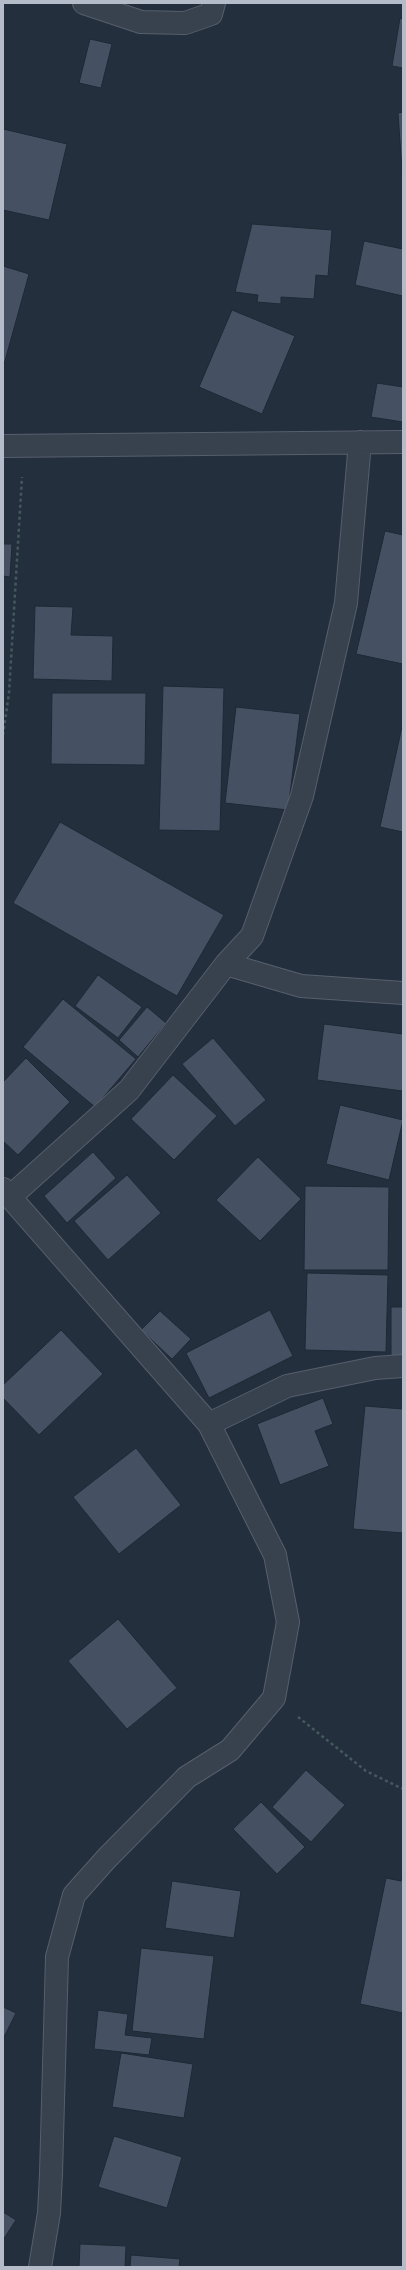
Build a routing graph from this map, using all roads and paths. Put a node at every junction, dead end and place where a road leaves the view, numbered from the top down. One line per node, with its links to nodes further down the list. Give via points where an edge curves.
1 (84, 3): 2 (street, via 141,22 185,23 211,14)
2 (214, 3)
3 (360, 442): 4 (street); 5 (street); 7 (street, via 346,603 302,796 252,936)
4 (403, 442)
5 (13, 445): 6 (path, via 9,693)
6 (3, 736)
7 (226, 964): 8 (street, via 301,986); 9 (street, via 129,1090)
8 (403, 993)
9 (7, 1193): 11 (street)
10 (403, 1366): 11 (street, via 375,1368 287,1386)
11 (209, 1424): 12 (street, via 275,1555 288,1622)
12 (274, 1698): 13 (path, via 366,1772); 14 (street, via 230,1750 188,1777 74,1895 57,1957 49,2213)
13 (403, 1789)
14 (40, 2267)

